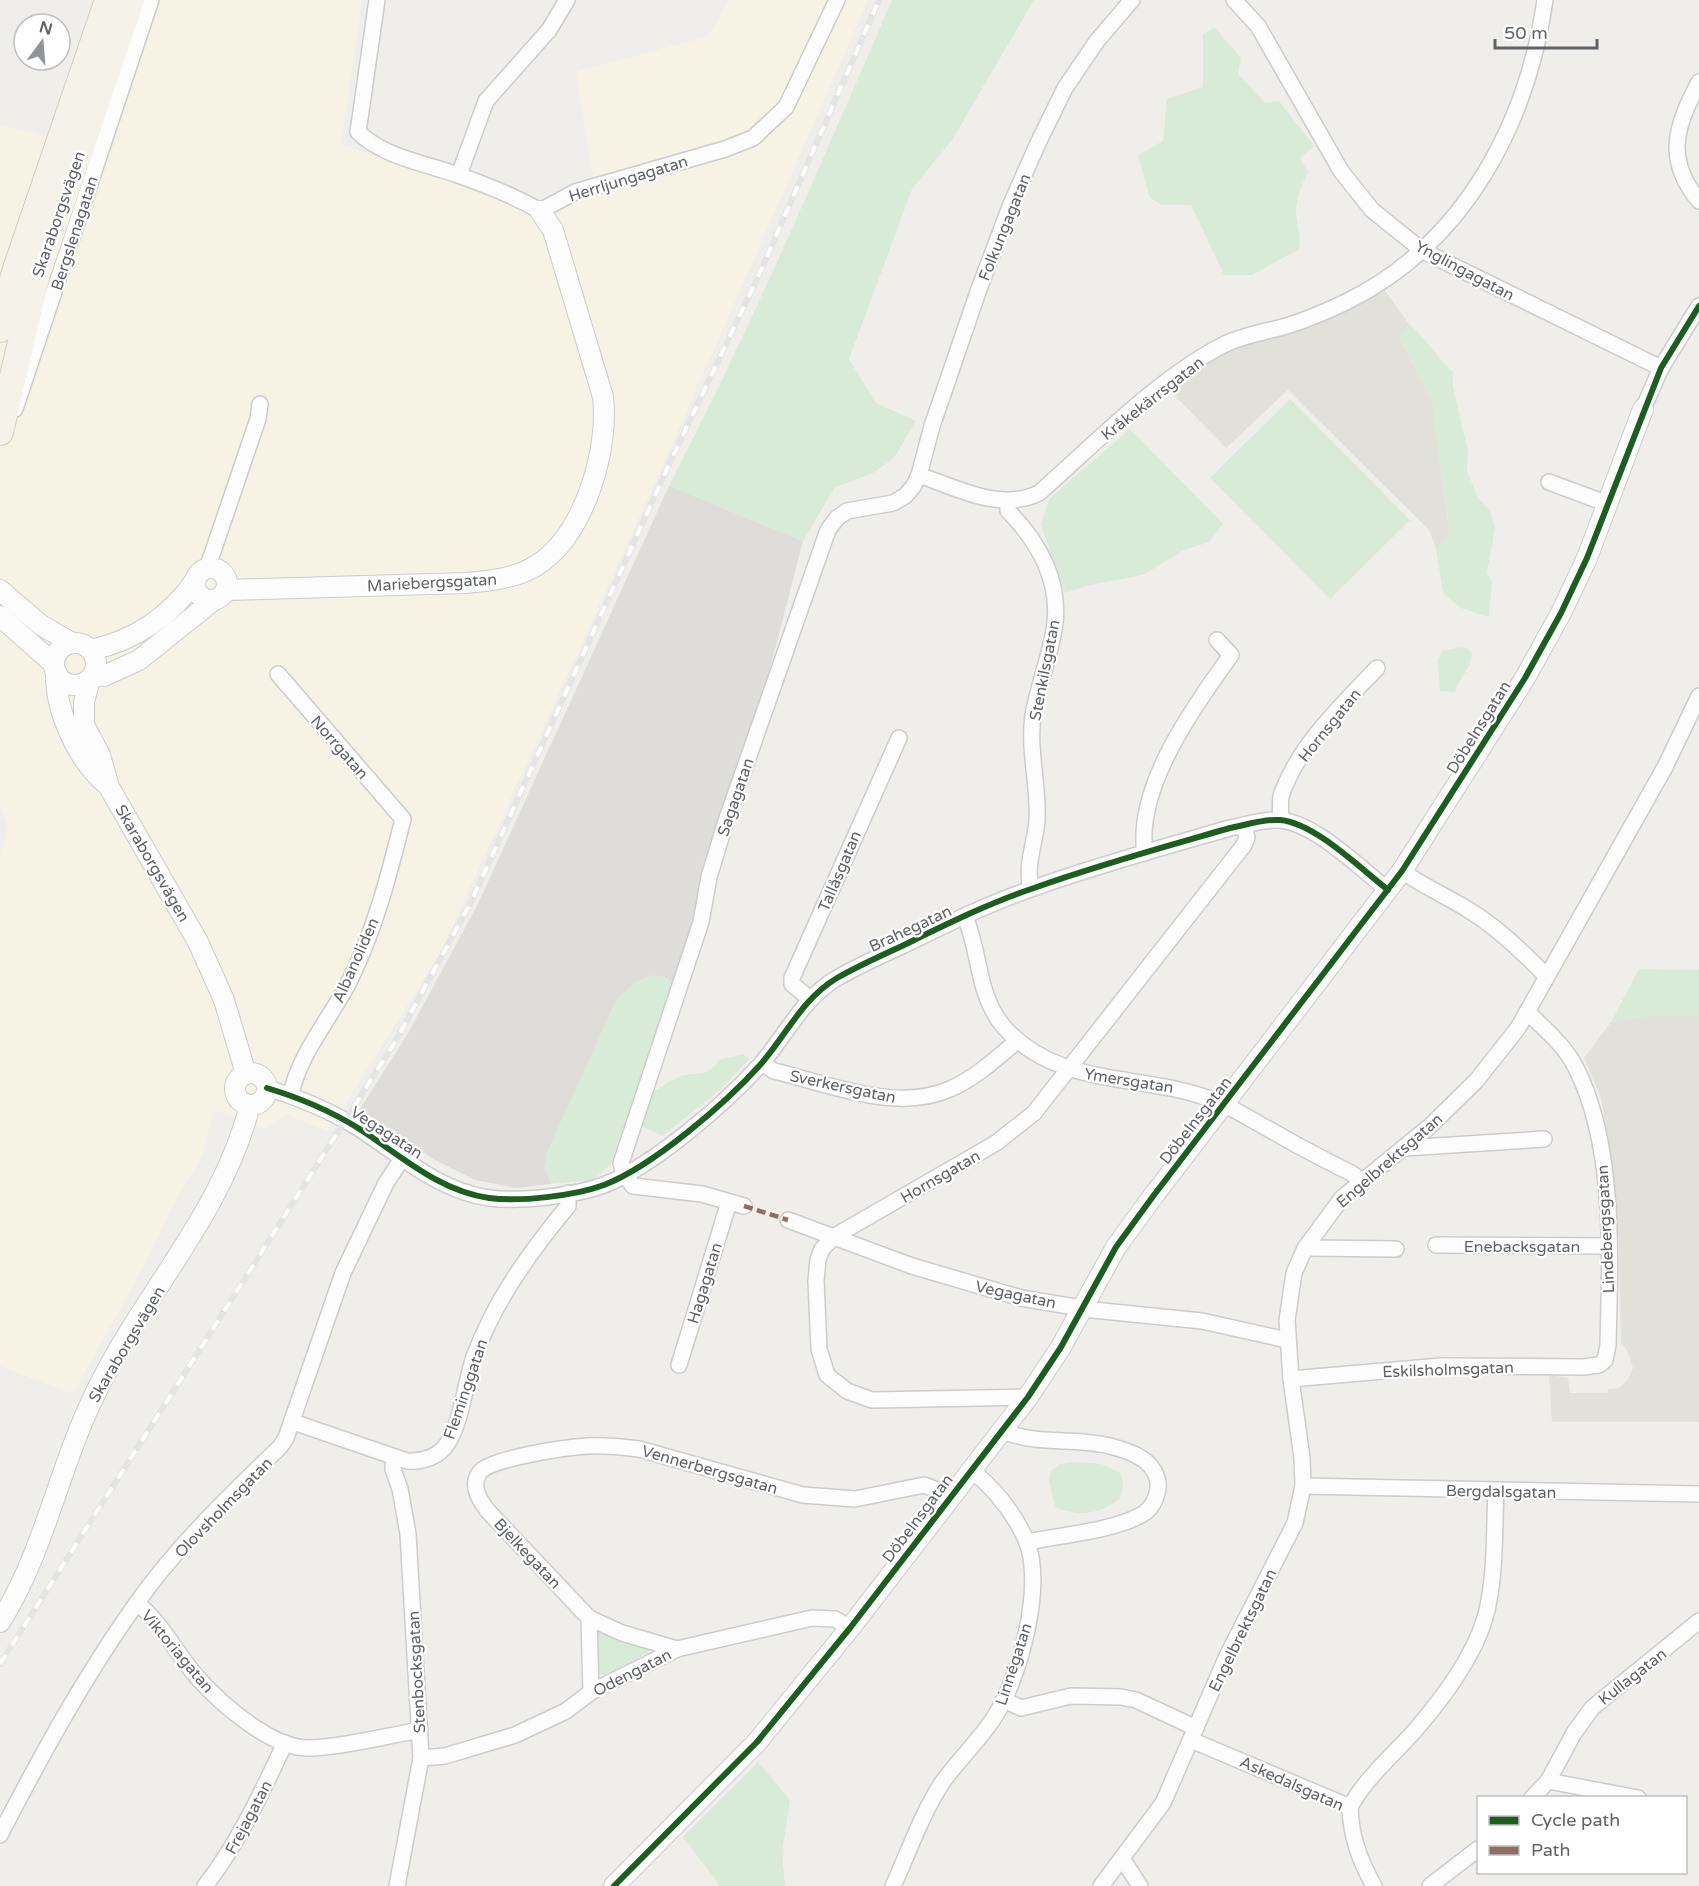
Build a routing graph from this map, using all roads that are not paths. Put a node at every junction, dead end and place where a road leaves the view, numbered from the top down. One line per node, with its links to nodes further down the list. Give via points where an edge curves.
1 (108, 0): 16 (main road, Skaraborgsvägen, via 15,272)
2 (132, 0): 20 (main road, Skaraborgsvägen, via 37,274)
3 (151, 0): 20 (street, Bergslenagatan, via 18,404)
4 (377, 0): 11 (street, via 358,132 368,142 395,154)
5 (567, 0): 11 (street, via 549,30 486,101)
6 (837, 0): 13 (street, Herrljungagatan, via 786,107 753,138 576,192)
7 (1132, 0): 21 (street, Folkungagatan, via 1097,41 1065,88 1025,173 979,289)
8 (1234, 0): 14 (street, Ynglingagatan, via 1258,26 1341,171 1372,210)
9 (1545, 0): 14 (street, Kråkekärrsgatan, via 1539,43 1515,118 1467,200)
10 (1699, 82): 12 (street, via 1682,115 1676,142 1683,178)
11 (459, 175): 13 (street)
12 (1699, 201)
13 (540, 211): 27 (street, Mariebergsgatan, via 553,230 605,412 604,437 591,485 566,536 543,561 498,580)
14 (1423, 251): 17 (street, Ynglingagatan); 23 (street, Kråkekärrsgatan, via 1379,284 1348,301 1311,318 1249,334 1191,363 1039,493)
15 (1699, 306): 17 (street, Döbelnsgatan)
16 (0, 329)
17 (1661, 368): 19 (street, Döbelnsgatan)
18 (260, 404): 25 (street)
19 (1643, 409): 24 (street, Döbelnsgatan)
20 (0, 430)
21 (919, 475): 23 (street, Kråkekärrsgatan); 60 (street, Sagagatan, via 905,496 893,503 847,511 837,518 818,552 726,821 709,877 701,922 621,1163)
22 (1549, 482): 24 (street)
23 (1008, 501): 43 (street, Stenkilsgatan, via 1008,511 1028,530 1050,571 1055,600 1054,628 1033,715 1038,804 1028,876)
24 (1608, 504): 42 (street, Döbelnsgatan, via 1570,594 1536,659)
25 (202, 574): 27 (street, via 199,594); 27 (street, via 218,570 223,573 226,578); 30 (street, via 161,617 137,634 120,643)
26 (0, 590): 30 (street, via 41,624)
27 (220, 595): 34 (street, via 139,660 104,676)
28 (0, 616): 31 (street)
29 (1217, 640): 41 (street, via 1231,655 1199,699 1165,761 1145,816)
30 (82, 647): 31 (street, via 59,650); 34 (street, via 96,662)
31 (55, 668): 34 (street, via 61,680 69,684 82,684); 37 (street, Skaraborgsvägen, via 56,687 70,732 96,776)
32 (1377, 668): 39 (street, Hornsgatan, via 1328,721 1296,765 1281,795)
33 (278, 674): 38 (street, Norrgatan)
34 (91, 677): 37 (street, Skaraborgsvägen, via 84,702 84,724 100,755)
35 (1699, 696): 46 (street, Engelbrektsgatan, via 1665,767)
36 (899, 738): 47 (street, Tallåsgatan, via 792,978 792,984)
37 (109, 787): 52 (street, Skaraborgsvägen, via 198,942 224,1000)
38 (403, 819): 54 (street, Albanoliden, via 366,944 349,982 295,1075)
39 (1281, 820): 40 (street, Brahegatan); 44 (street, Brahegatan, via 1318,836)
40 (1244, 825): 41 (street, Brahegatan); 51 (street, Hornsgatan, via 1244,845)
41 (1145, 853): 43 (street, Brahegatan)
42 (1402, 871): 44 (street, Döbelnsgatan); 46 (street, via 1486,922)
43 (1031, 888): 45 (street, Brahegatan)
44 (1388, 890): 56 (street, Döbelnsgatan)
45 (965, 917): 47 (street, Brahegatan, via 840,976); 49 (street, Ymersgatan, via 985,995)
46 (1546, 976): 48 (street, Engelbrektsgatan)
47 (810, 999): 50 (street, Brahegatan)
48 (1527, 1012): 58 (street, Engelbrektsgatan, via 1476,1081); 69 (street, Lindebergsgatan, via 1561,1045 1575,1065 1591,1106 1602,1160)
49 (1017, 1041): 50 (street, Sverkersgatan, via 962,1083 913,1099 880,1097 774,1071); 51 (street, Ymersgatan)
50 (762, 1063): 60 (street, Brahegatan, via 707,1116)
51 (1069, 1069): 56 (street, Ymersgatan, via 1106,1079 1179,1088); 67 (street, Hornsgatan, via 1034,1113 996,1143)
52 (246, 1074): 53 (street, via 259,1075); 55 (street, via 237,1080 235,1090 240,1101)
53 (267, 1088): 54 (street, Vegagatan); 55 (street, via 263,1100)
54 (291, 1094): 59 (street, Vegagatan, via 345,1120)
55 (250, 1105): 90 (street, Skaraborgsvägen, via 212,1204 96,1391 34,1553)
56 (1225, 1106): 61 (street, Ymersgatan); 72 (street, Döbelnsgatan, via 1116,1247)
57 (1544, 1139): 58 (street)
58 (1405, 1148): 61 (street, Engelbrektsgatan)
59 (403, 1157): 63 (street, Vegagatan, via 441,1183); 78 (street, Olovsholmsgatan, via 371,1212 343,1273)
60 (624, 1174): 62 (street, Brahegatan, via 594,1188); 64 (street, via 633,1186 702,1194)
61 (1363, 1182): 70 (street, Engelbrektsgatan, via 1342,1198)
62 (568, 1193): 63 (street, Brahegatan); 80 (street, Fleminggatan, via 568,1206 531,1252 494,1311 465,1383 446,1446 425,1459)
63 (492, 1198)
64 (729, 1202): 65 (street); 75 (street, Hagagatan)
65 (744, 1206)
66 (788, 1220): 67 (street, Vegagatan)
67 (836, 1236): 72 (street, Vegagatan, via 966,1283 1021,1298); 77 (street, Hornsgatan, via 822,1249 816,1281 819,1349 828,1375 841,1386 872,1400)
68 (1436, 1245): 69 (street, Enebacksgatan)
69 (1608, 1246): 74 (street, Lindebergsgatan)
70 (1305, 1248): 71 (street); 73 (street, Engelbrektsgatan, via 1289,1294)
71 (1396, 1249)
72 (1082, 1308): 73 (street, Vegagatan, via 1202,1321); 77 (street, Döbelnsgatan)
73 (1287, 1341): 76 (street, Engelbrektsgatan)
74 (1605, 1360): 76 (street, Eskilsholmsgatan, via 1584,1367 1442,1366)
75 (679, 1365)
76 (1291, 1379): 83 (street, Engelbrektsgatan)
77 (1028, 1397): 79 (street, Döbelnsgatan)
78 (293, 1422): 80 (street, Fleminggatan); 88 (street, Olovsholmsgatan, via 280,1447 198,1528)
79 (1001, 1430): 81 (street, Döbelnsgatan); 87 (street, via 1110,1446 1141,1457 1154,1467 1159,1481 1154,1503 1144,1513 1096,1528)
80 (394, 1458): 96 (street, Stenbocksgatan, via 393,1469 408,1533)
81 (970, 1469): 86 (street, Döbelnsgatan); 87 (street, Linnégatan, via 1010,1510)
82 (475, 1482): 86 (street, Vennerbergsgatan, via 481,1472 498,1463 554,1450 611,1447 639,1449 803,1496 855,1500 924,1485); 89 (street, Bjelkegatan, via 477,1496 487,1510)
83 (1303, 1486): 84 (street, Bergdalsgatan); 97 (street, Engelbrektsgatan, via 1295,1523 1227,1656)
84 (1496, 1491): 85 (street, Bergdalsgatan); 103 (street, via 1485,1618 1468,1658 1418,1726 1360,1787)
85 (1699, 1494)
86 (950, 1495): 92 (street, Döbelnsgatan)
87 (1027, 1542): 95 (street, Linnégatan, via 1032,1576 1028,1619)
88 (137, 1603): 98 (street, Viktoriagatan, via 225,1706); 104 (street, Olovsholmsgatan, via 75,1697)
89 (589, 1618): 93 (street, Bjelkegatan, via 622,1633); 94 (street)
90 (0, 1622)
91 (1697, 1627): 100 (street, Kullagatan, via 1592,1708)
92 (850, 1628): 93 (street, Odengatan, via 835,1620 812,1618); 109 (street, Döbelnsgatan, via 757,1742)
93 (677, 1649): 94 (street, Odengatan)
94 (591, 1692): 99 (street, Odengatan, via 566,1711 515,1735 444,1756)
95 (1004, 1700): 97 (street, Askedalsgatan, via 1021,1708 1071,1696 1121,1697 1136,1700); 110 (street, Linnégatan, via 941,1784)
96 (420, 1730): 98 (street, Viktoriagatan, via 311,1749); 99 (street, Stenbocksgatan)
97 (1193, 1734): 103 (street, Askedalsgatan); 106 (street, Engelbrektsgatan, via 1163,1803)
98 (285, 1743): 107 (street, Frejagatan, via 248,1822)
99 (421, 1758): 108 (street, Stenbocksgatan)
100 (1548, 1781): 101 (street, Kullagatan); 102 (street)
101 (1533, 1796)
102 (1632, 1796)
103 (1350, 1807): 113 (street, Askedalsgatan, via 1351,1835)
104 (0, 1835)
105 (1477, 1851): 114 (street)
106 (1123, 1860): 111 (street, Engelbrektsgatan); 112 (street)
107 (205, 1886)
108 (397, 1886)
109 (614, 1886)
110 (892, 1886)
111 (1101, 1886)
112 (1140, 1886)
113 (1374, 1886)
114 (1430, 1886)

